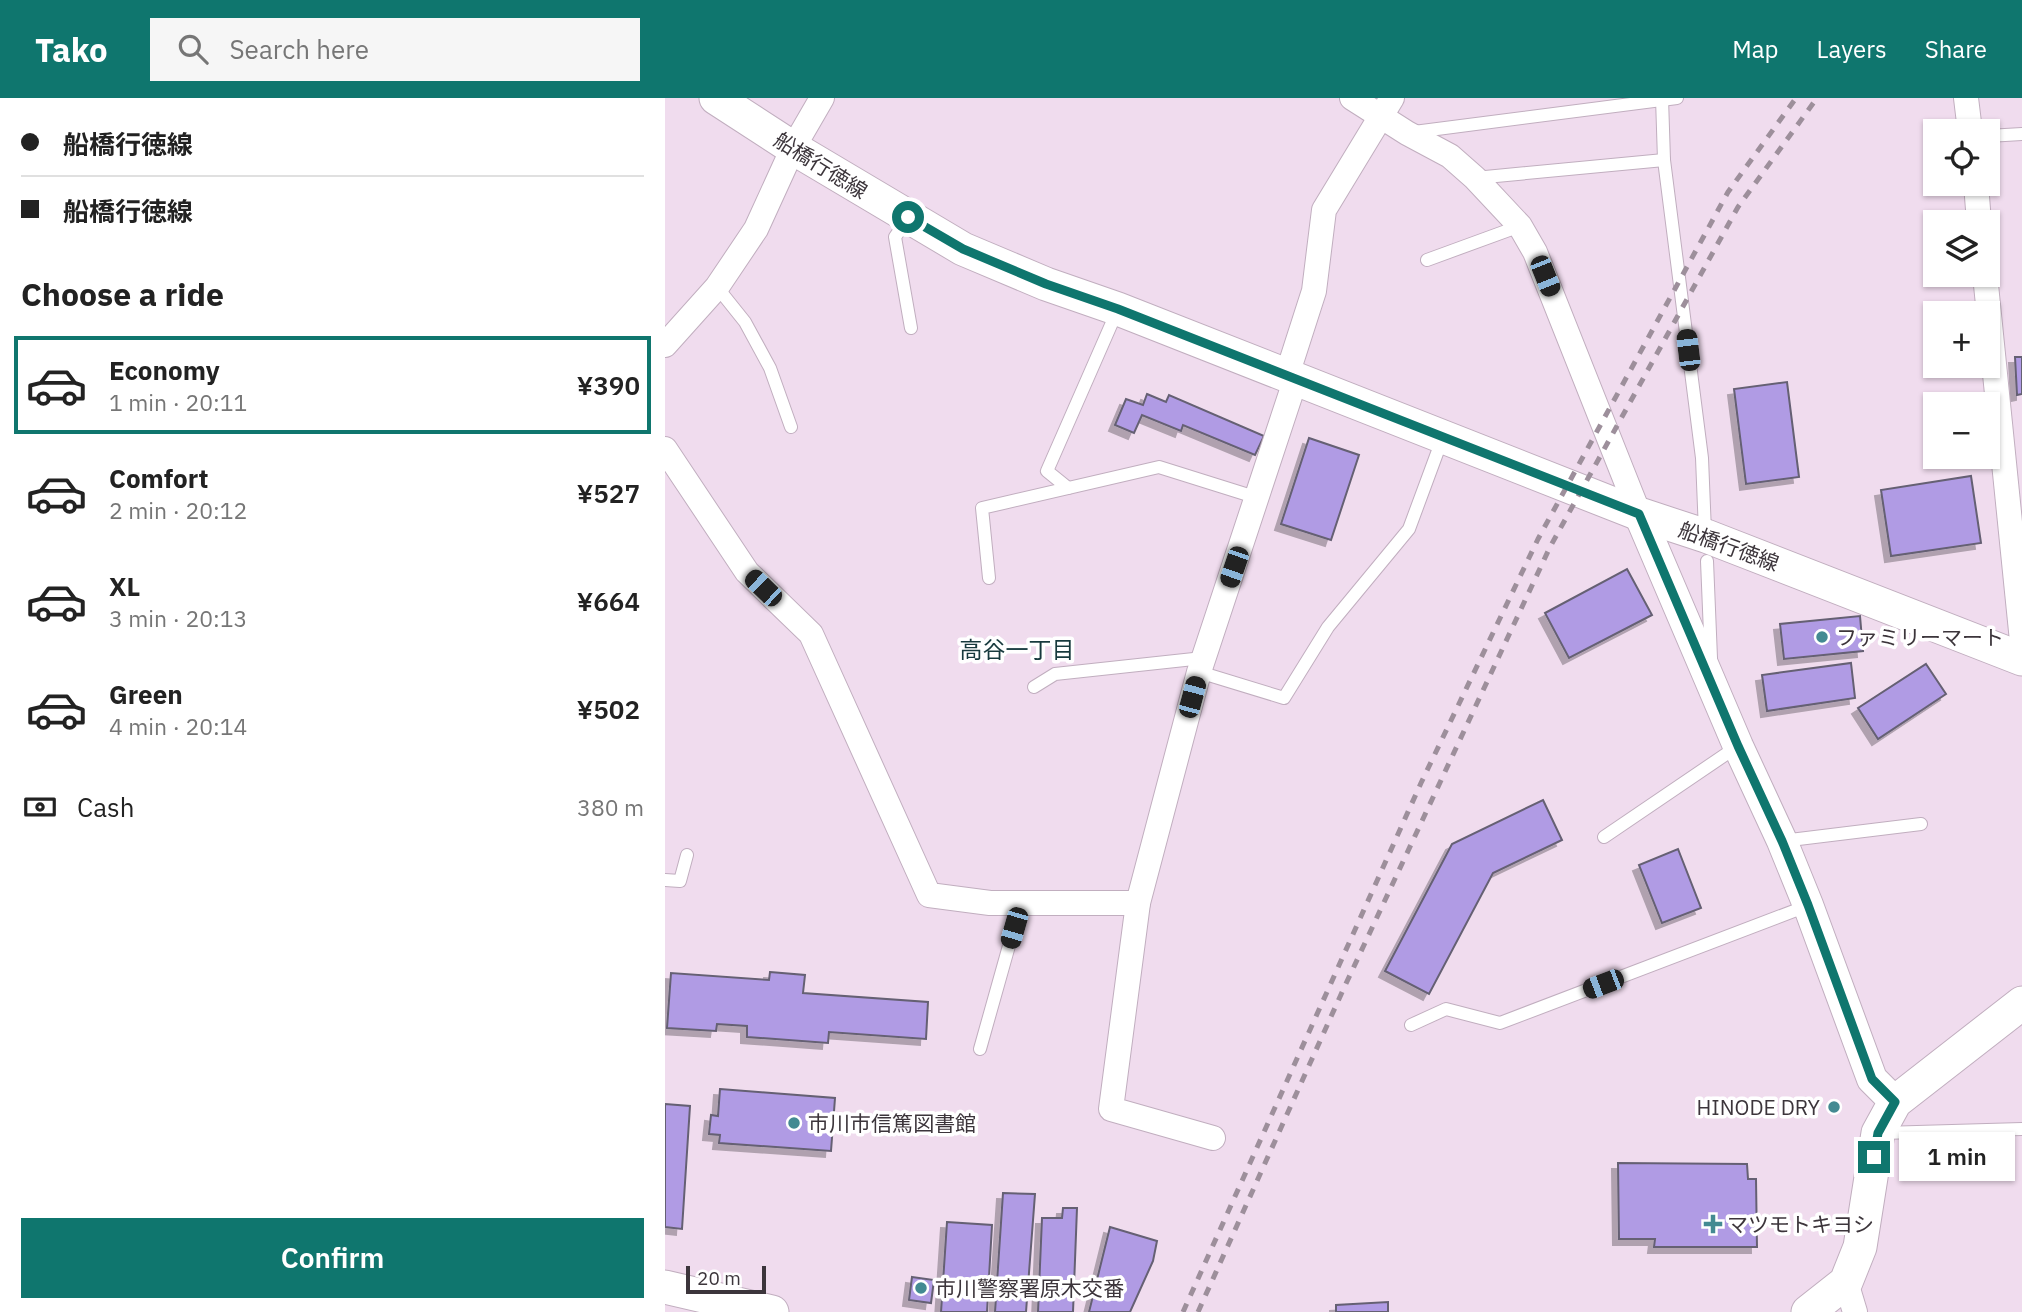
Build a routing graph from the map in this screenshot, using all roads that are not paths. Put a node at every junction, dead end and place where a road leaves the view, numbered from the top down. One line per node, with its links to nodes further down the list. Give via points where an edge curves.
1 (716, 98): 12 (main road, 船橋行徳線)
2 (822, 98): 12 (street)
3 (1352, 98): 7 (street)
4 (1677, 98): 6 (lane)
5 (1966, 98): 8 (street)
6 (1662, 99): 9 (lane); 13 (lane)
7 (1387, 108): 9 (street); 23 (street, via 1324,210 1314,291)
8 (1969, 119)
9 (1407, 133): 14 (street, via 1450,156)
10 (2022, 134): 11 (lane)
11 (2000, 135)
12 (793, 148): 15 (main road, 船橋行徳線); 18 (street, via 756,229)
13 (1664, 160): 14 (lane); 30 (lane, via 1702,458)
14 (1475, 178): 16 (street)
15 (908, 217): 20 (main road, 船橋行徳線, via 963,249); 21 (lane, via 895,237)
16 (1520, 226): 17 (lane); 29 (street, via 1535,252)
17 (1427, 260)
18 (717, 287): 22 (street); 24 (lane, via 770,368)
19 (1986, 287): 32 (street)
20 (1118, 309): 23 (main road, 船橋行徳線); 27 (lane, via 1047,471)
21 (911, 328)
22 (665, 345)
23 (1291, 377): 25 (main road, 船橋行徳線); 28 (street)
24 (791, 427)
25 (1443, 436): 29 (main road, 船橋行徳線); 34 (lane, via 1409,529 1328,627 1284,698)
26 (665, 449): 43 (street, via 747,572 811,634 929,895)
27 (1068, 488): 28 (lane, via 1159,467); 31 (lane, via 982,508)
28 (1258, 498): 34 (street)
29 (1639, 514): 30 (main road, 船橋行徳線); 35 (street)
30 (1706, 549): 33 (main road, 船橋行徳線); 35 (lane)
31 (989, 578)
32 (2022, 641)
33 (2022, 659)
34 (1201, 665): 36 (lane, via 1055,674); 44 (street)
35 (1712, 685): 37 (street)
36 (1034, 687)
37 (1738, 746): 39 (lane); 40 (street)
38 (1921, 824): 40 (lane)
39 (1604, 837)
40 (1782, 841): 45 (street)
41 (687, 855): 42 (lane, via 680,881)
42 (665, 880)
43 (1021, 903): 44 (street); 48 (lane)
44 (1137, 903): 52 (street, via 1111,1109)
45 (1808, 905): 47 (lane, via 1500,1023 1446,1009); 49 (street, via 1872,1079)
46 (2022, 1003): 49 (main road)
47 (1411, 1025)
48 (979, 1049)
49 (1895, 1102): 51 (main road)
50 (2022, 1129): 51 (lane)
51 (1878, 1133): 54 (main road)
52 (1213, 1138)
53 (665, 1287): 55 (main road)
54 (1851, 1297): 56 (main road)
55 (772, 1312)
56 (1808, 1312)

